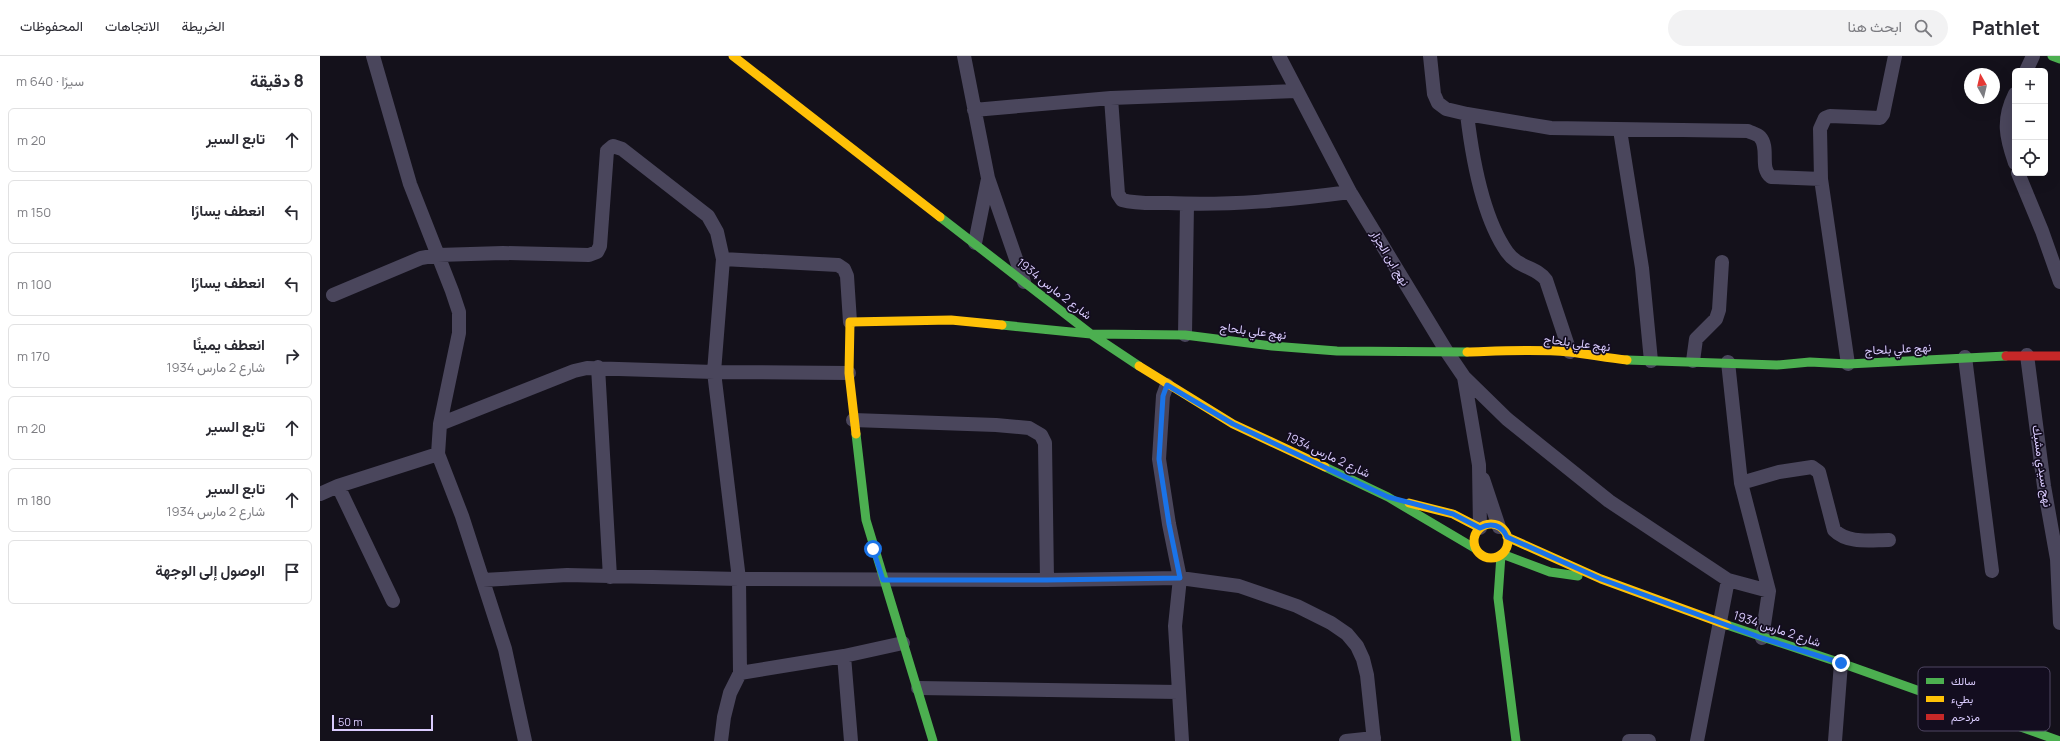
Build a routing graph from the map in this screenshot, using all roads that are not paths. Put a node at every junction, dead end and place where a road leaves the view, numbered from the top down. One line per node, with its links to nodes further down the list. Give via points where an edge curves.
1 (373, 56): 24 (street, via 410,184)
2 (733, 56): 23 (street, شارع 2 مارس 1934)
3 (964, 56): 14 (street)
4 (1279, 56): 11 (street, نهج ابن الجزار)
5 (1430, 56): 15 (street, via 1434,94 1438,103 1446,109)
6 (1895, 56): 20 (street, via 1884,114 1880,118 1825,118 1820,129)
7 (2034, 56): 10 (street)
8 (2052, 56): 9 (street)
9 (2060, 58)
10 (2028, 68)
11 (1296, 91): 12 (street); 21 (street, نهج ابن الجزار)
12 (1112, 98): 14 (street); 22 (street, via 1119,198 1127,202)
13 (2012, 100): 17 (street, via 2006,120)
14 (974, 110): 19 (street)
15 (1467, 114): 16 (street, via 1552,128); 34 (street, via 1473,158 1485,203 1499,238 1515,262 1542,275 1546,280)
16 (1620, 130): 20 (street, via 1748,131 1760,137 1767,174 1772,177); 39 (street, via 1642,268)
17 (2012, 154)
18 (2019, 176): 28 (street)
19 (988, 178): 23 (street); 27 (street)
20 (1821, 179): 41 (street)
21 (1350, 192): 22 (street, via 1284,200); 33 (street, نهج ابن الجزار)
22 (1187, 204): 32 (street)
23 (975, 243): 27 (street, شارع 2 مارس 1934)
24 (438, 255): 25 (street, via 589,255 597,252 600,246 607,151 613,146 622,149 708,216 717,232); 29 (street, via 421,258); 48 (street, via 452,290 459,319 455,357)
25 (723, 259): 30 (street, via 838,265 844,269 847,276); 43 (street)
26 (1722, 262): 38 (street, via 1719,310 1716,319 1696,339)
27 (1024, 282): 31 (street, شارع 2 مارس 1934)
28 (2060, 282)
29 (333, 295)
30 (850, 322): 31 (street, نهج علي بلحاج, via 951,320); 44 (street)
31 (1091, 334): 32 (street, نهج علي بلحاج); 46 (street, شارع 2 مارس 1934)
32 (1185, 335): 33 (street, نهج علي بلحاج, via 1337,351)
33 (1447, 352): 34 (street, نهج علي بلحاج); 45 (street, نهج ابن الجزار)
34 (1570, 352): 39 (street, نهج علي بلحاج, via 1602,358)
35 (2027, 355): 36 (street, نهج علي بلحاج); 37 (street, نهج علي بلحاج); 60 (street, نهج سيدي مشبك, via 2044,486)
36 (2060, 356)
37 (1965, 357): 41 (street, نهج علي بلحاج); 61 (street)
38 (1693, 361): 39 (street, نهج علي بلحاج); 40 (street, نهج علي بلحاج)
39 (1651, 362)
40 (1728, 362): 41 (street, نهج علي بلحاج, via 1777,365 1810,362); 51 (street)
41 (1848, 364)
42 (598, 367): 43 (street); 48 (street, via 574,371); 62 (street)
43 (714, 372): 44 (street); 64 (street)
44 (849, 373): 47 (street)
45 (1464, 377): 50 (street, نهج ابن الجزار); 69 (street, via 1506,419 1609,501)
46 (1167, 385): 54 (street, شارع 2 مارس 1934, via 1233,424); 63 (street, via 1163,396 1159,459)
47 (854, 420): 67 (street, via 866,520); 68 (street, via 996,425 1037,431 1045,443)
48 (440, 424): 49 (street)
49 (438, 454): 52 (street); 66 (street)
50 (1479, 465): 55 (street); 56 (street)
51 (1741, 483): 57 (street, via 1779,472 1812,467 1819,472 1834,530 1839,535 1848,540); 70 (street)
52 (338, 486): 53 (street); 72 (street)
53 (320, 494)
54 (1388, 497): 55 (street, شارع 2 مارس 1934, via 1453,514); 58 (street, شارع 2 مارس 1934)
55 (1480, 528): 56 (street, via 1489,524); 58 (street, via 1474,538)
56 (1503, 532): 59 (street, via 1507,546); 65 (street, شارع 2 مارس 1934)
57 (1889, 540)
58 (1478, 552): 59 (street, via 1491,558); 71 (street)
59 (1501, 554): 65 (street, شارع 2 مارس 1934, via 1550,572); 71 (street)
60 (2059, 559): 74 (street, نهج سيدي مشبك)
61 (1992, 571)
62 (610, 577): 64 (street); 66 (street, via 567,575)
63 (1180, 578): 68 (street); 82 (street, via 1175,626); 84 (street, via 1239,586 1268,594 1331,622 1347,634 1363,659)
64 (739, 579): 67 (street); 79 (street)
65 (1601, 579): 73 (street, شارع 2 مارس 1934)
66 (483, 580): 85 (street, via 505,649)
67 (883, 580): 68 (street); 76 (street)
68 (1047, 580)
69 (1728, 580): 70 (street); 73 (street)
70 (1769, 591): 75 (street)
71 (1498, 598): 91 (street)
72 (393, 601)
73 (1720, 623): 75 (street, شارع 2 مارس 1934); 94 (street)
74 (2060, 623)
75 (1762, 638): 78 (street, شارع 2 مارس 1934)
76 (903, 643): 77 (street); 80 (street)
77 (844, 656): 79 (street); 87 (street)
78 (1841, 663): 81 (street, شارع 2 مارس 1934); 95 (street)
79 (740, 672): 86 (street, via 728,699)
80 (918, 688): 82 (street); 88 (street)
81 (1918, 690)
82 (1178, 692): 89 (street)
83 (2032, 731): 96 (street, شارع 2 مارس 1934)
84 (1374, 739): 90 (street)
85 (525, 741)
86 (720, 741)
87 (851, 741)
88 (933, 741)
89 (1182, 741)
90 (1346, 741)
91 (1516, 741)
92 (1628, 741): 93 (street)
93 (1649, 741)
94 (1697, 741)
95 (1834, 741)
96 (2060, 741)

